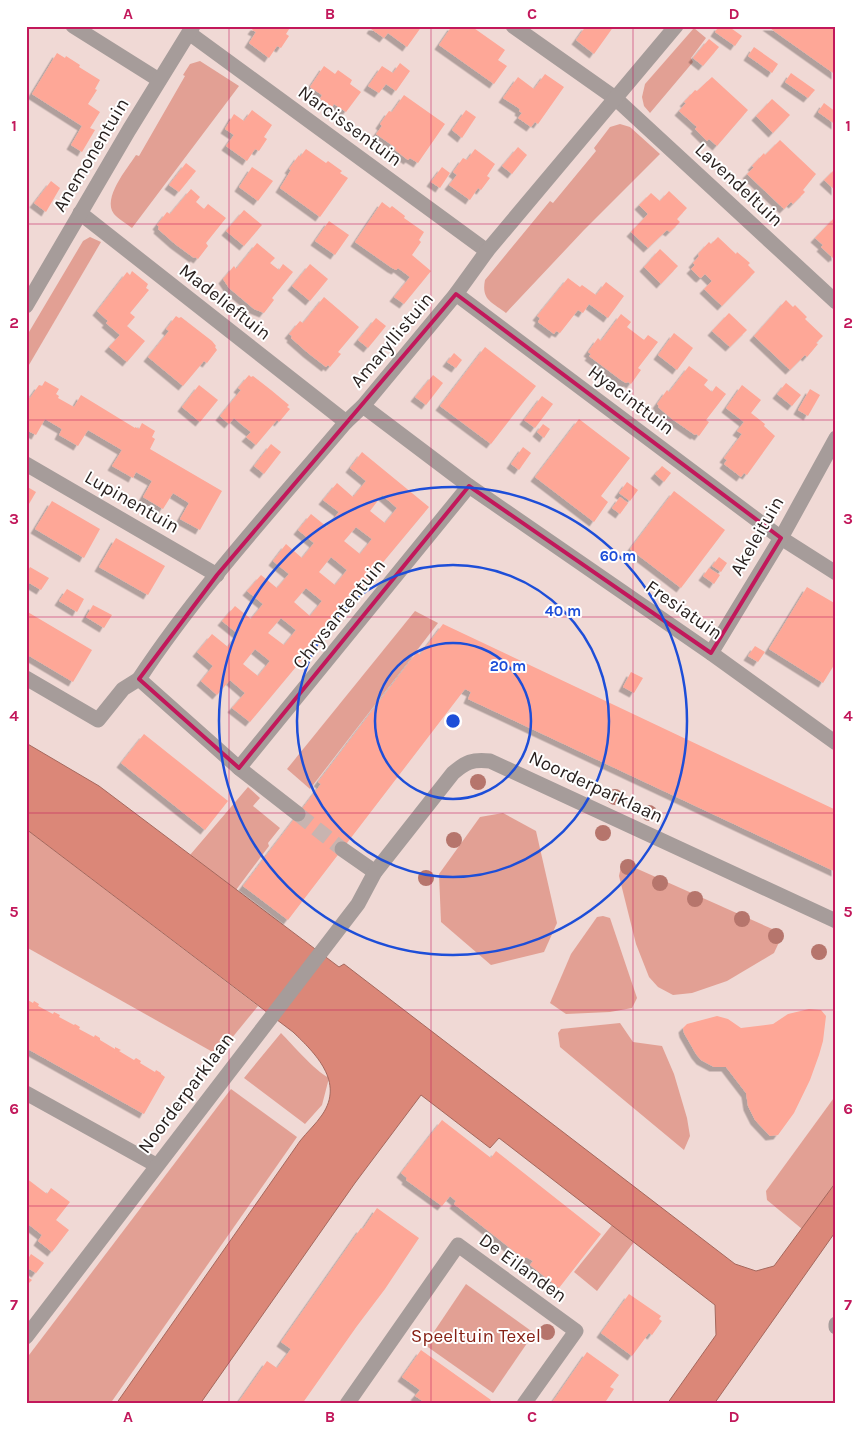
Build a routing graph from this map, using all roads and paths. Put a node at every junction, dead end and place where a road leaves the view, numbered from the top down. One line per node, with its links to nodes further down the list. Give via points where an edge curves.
1 (73, 26): 5 (street)
2 (513, 26): 6 (street, Lavendeltuin)
3 (676, 26): 6 (street, Amaryllistuin)
4 (191, 30): 5 (street, Anemonentuin); 8 (street, Narcissentuin)
5 (159, 80): 7 (street, Anemonentuin)
6 (615, 98): 8 (street, Amaryllistuin); 11 (street, Lavendeltuin)
7 (80, 212): 9 (street, Anemonentuin); 14 (street, Madelieftuin)
8 (487, 251): 10 (street, Amaryllistuin)
9 (30, 289): 12 (street, Anemonentuin)
10 (456, 294): 13 (street, Amaryllistuin); 18 (street, Hyacinttuin)
11 (836, 302)
12 (26, 306)
13 (363, 406): 14 (street, Amaryllistuin); 17 (street, Fresiatuin)
14 (346, 422): 20 (street, Amaryllistuin)
15 (836, 438): 18 (street, Akeleituin)
16 (26, 464): 20 (street, Lupinentuin)
17 (470, 486): 21 (street, Fresiatuin); 25 (street, Chrysantentuin)
18 (781, 538): 19 (street, Hyacinttuin); 21 (street, Akeleituin)
19 (836, 573)
20 (218, 575): 23 (street, Amaryllistuin, via 159,648)
21 (711, 653): 24 (street, Fresiatuin)
22 (26, 678): 23 (street, via 98,720 123,689)
23 (139, 679): 25 (street)
24 (836, 743)
25 (239, 768): 26 (street)
26 (298, 814)
27 (342, 849): 28 (street)
28 (375, 872): 29 (street, Noorderparklaan, via 453,774 465,763 490,761); 31 (street, Noorderparklaan, via 358,904)
29 (836, 921)
30 (26, 1093): 31 (street)
31 (156, 1165): 32 (street, Noorderparklaan)
32 (26, 1337)
33 (347, 1404): 34 (street, De Eilanden, via 458,1245 576,1331)
34 (524, 1404)

